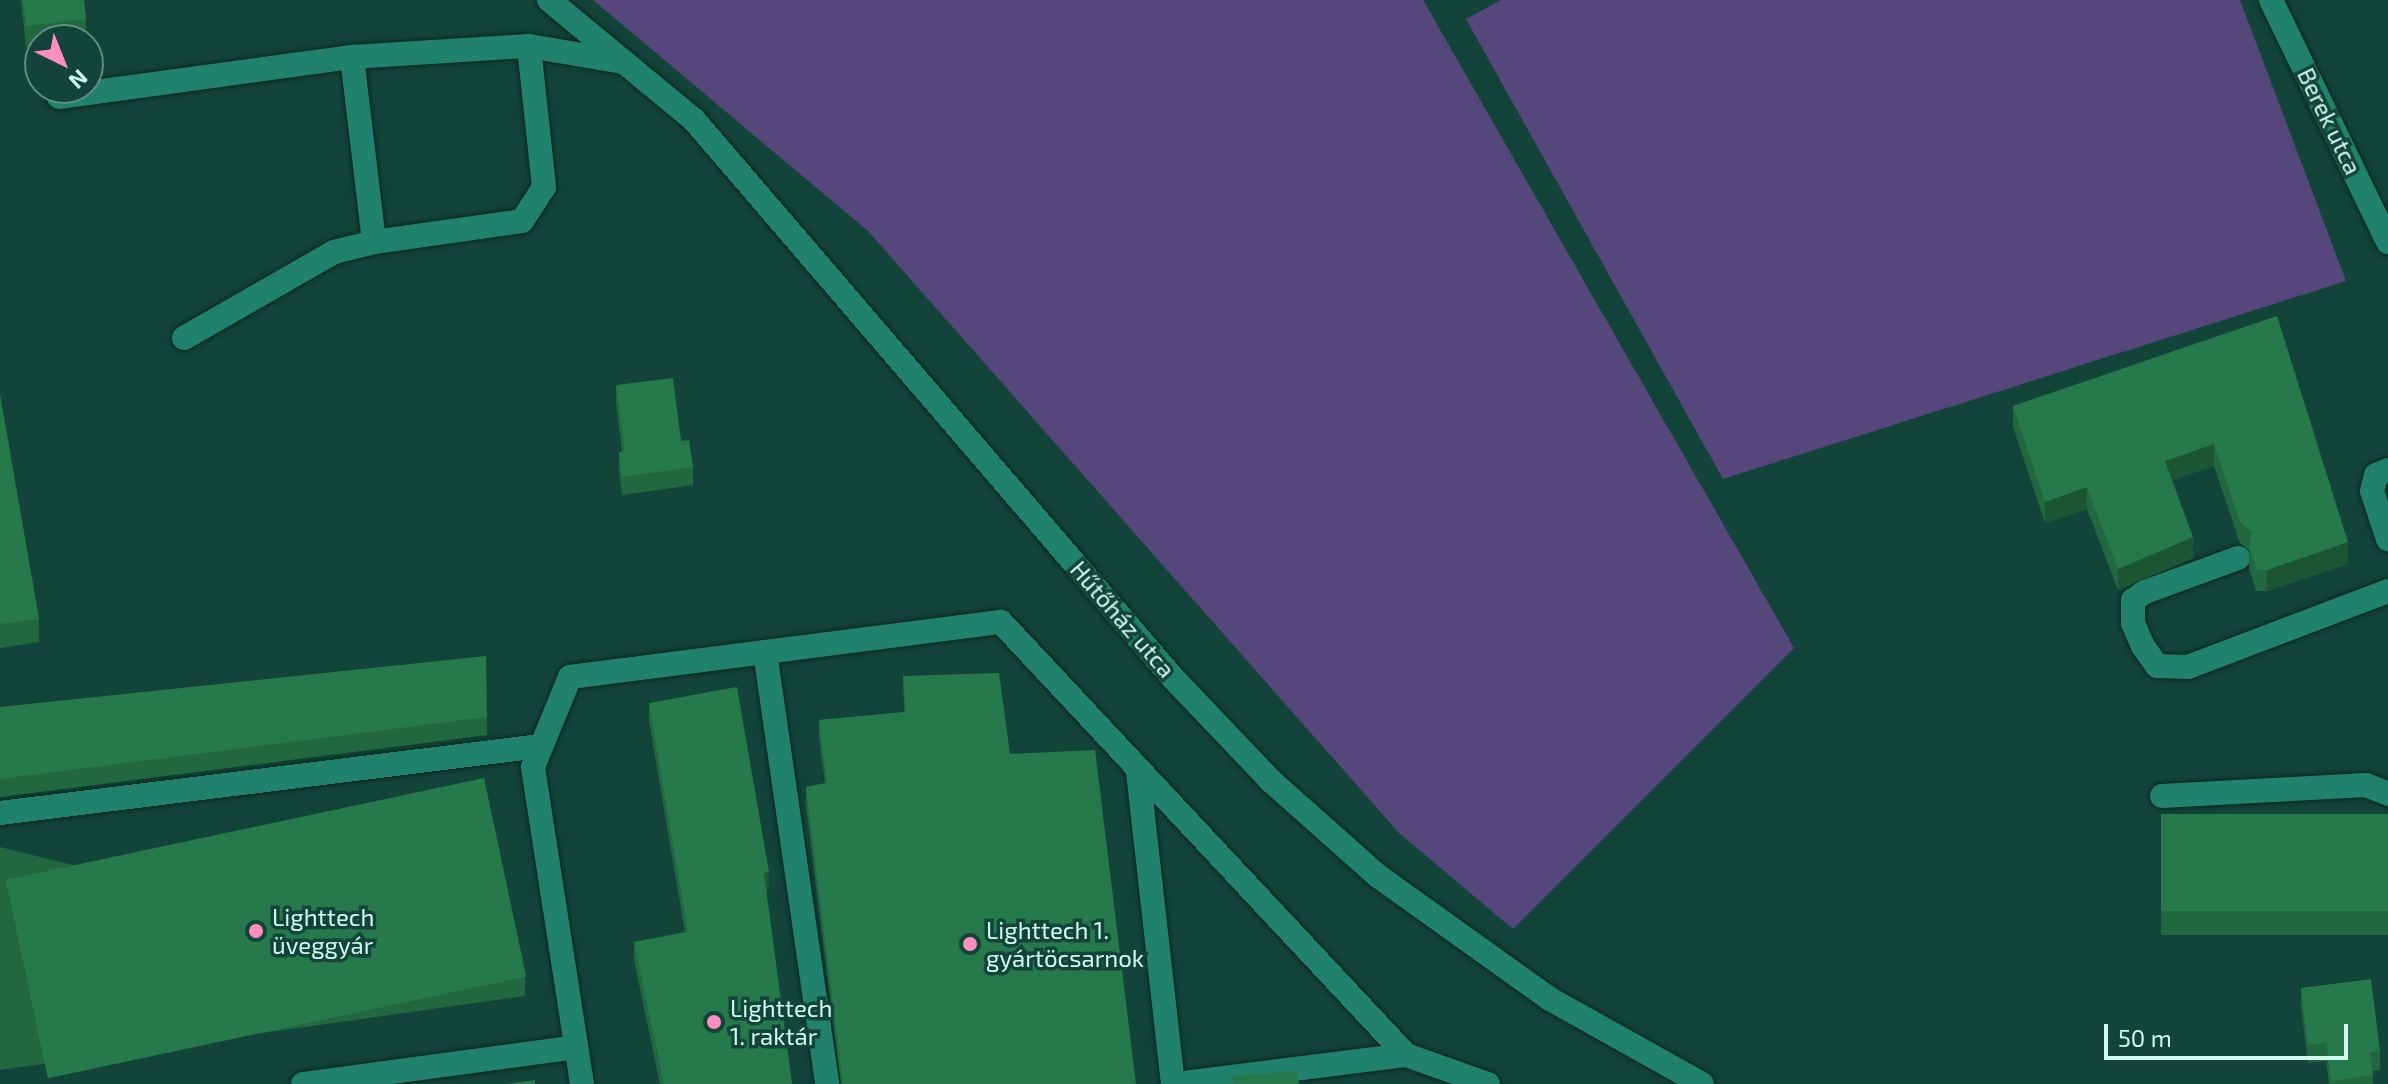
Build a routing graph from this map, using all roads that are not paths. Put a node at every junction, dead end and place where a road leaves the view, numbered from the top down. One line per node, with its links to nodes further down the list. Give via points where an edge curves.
1 (549, 0): 5 (street, Hűtőház utca)
2 (2271, 0): 7 (street, Berek utca)
3 (529, 46): 4 (street); 5 (street); 8 (street, via 544,187 522,221)
4 (352, 57): 6 (street); 8 (street)
5 (625, 62): 22 (street, Hűtőház utca, via 694,120 1173,678 1271,781 1378,876 1538,990)
6 (104, 91)
7 (2387, 236)
8 (374, 242): 9 (street, via 334,252)
9 (184, 338)
10 (2388, 470): 11 (street, via 2376,475 2372,491)
11 (2388, 539)
12 (2238, 558): 13 (street, via 2133,600 2133,623 2157,666 2188,667)
13 (2388, 591)
14 (765, 652): 15 (street, via 570,677); 16 (street, via 1001,622); 25 (street)
15 (540, 746): 19 (street); 20 (street, via 533,767)
16 (1138, 772): 21 (street); 26 (street)
17 (2388, 794): 18 (street, via 2366,785)
18 (2162, 796)
19 (0, 813)
20 (576, 1047): 23 (street); 24 (street)
21 (1406, 1055): 26 (street); 27 (street)
22 (1690, 1081)
23 (303, 1084)
24 (582, 1084)
25 (827, 1084)
26 (1175, 1084)
27 (1488, 1084)

